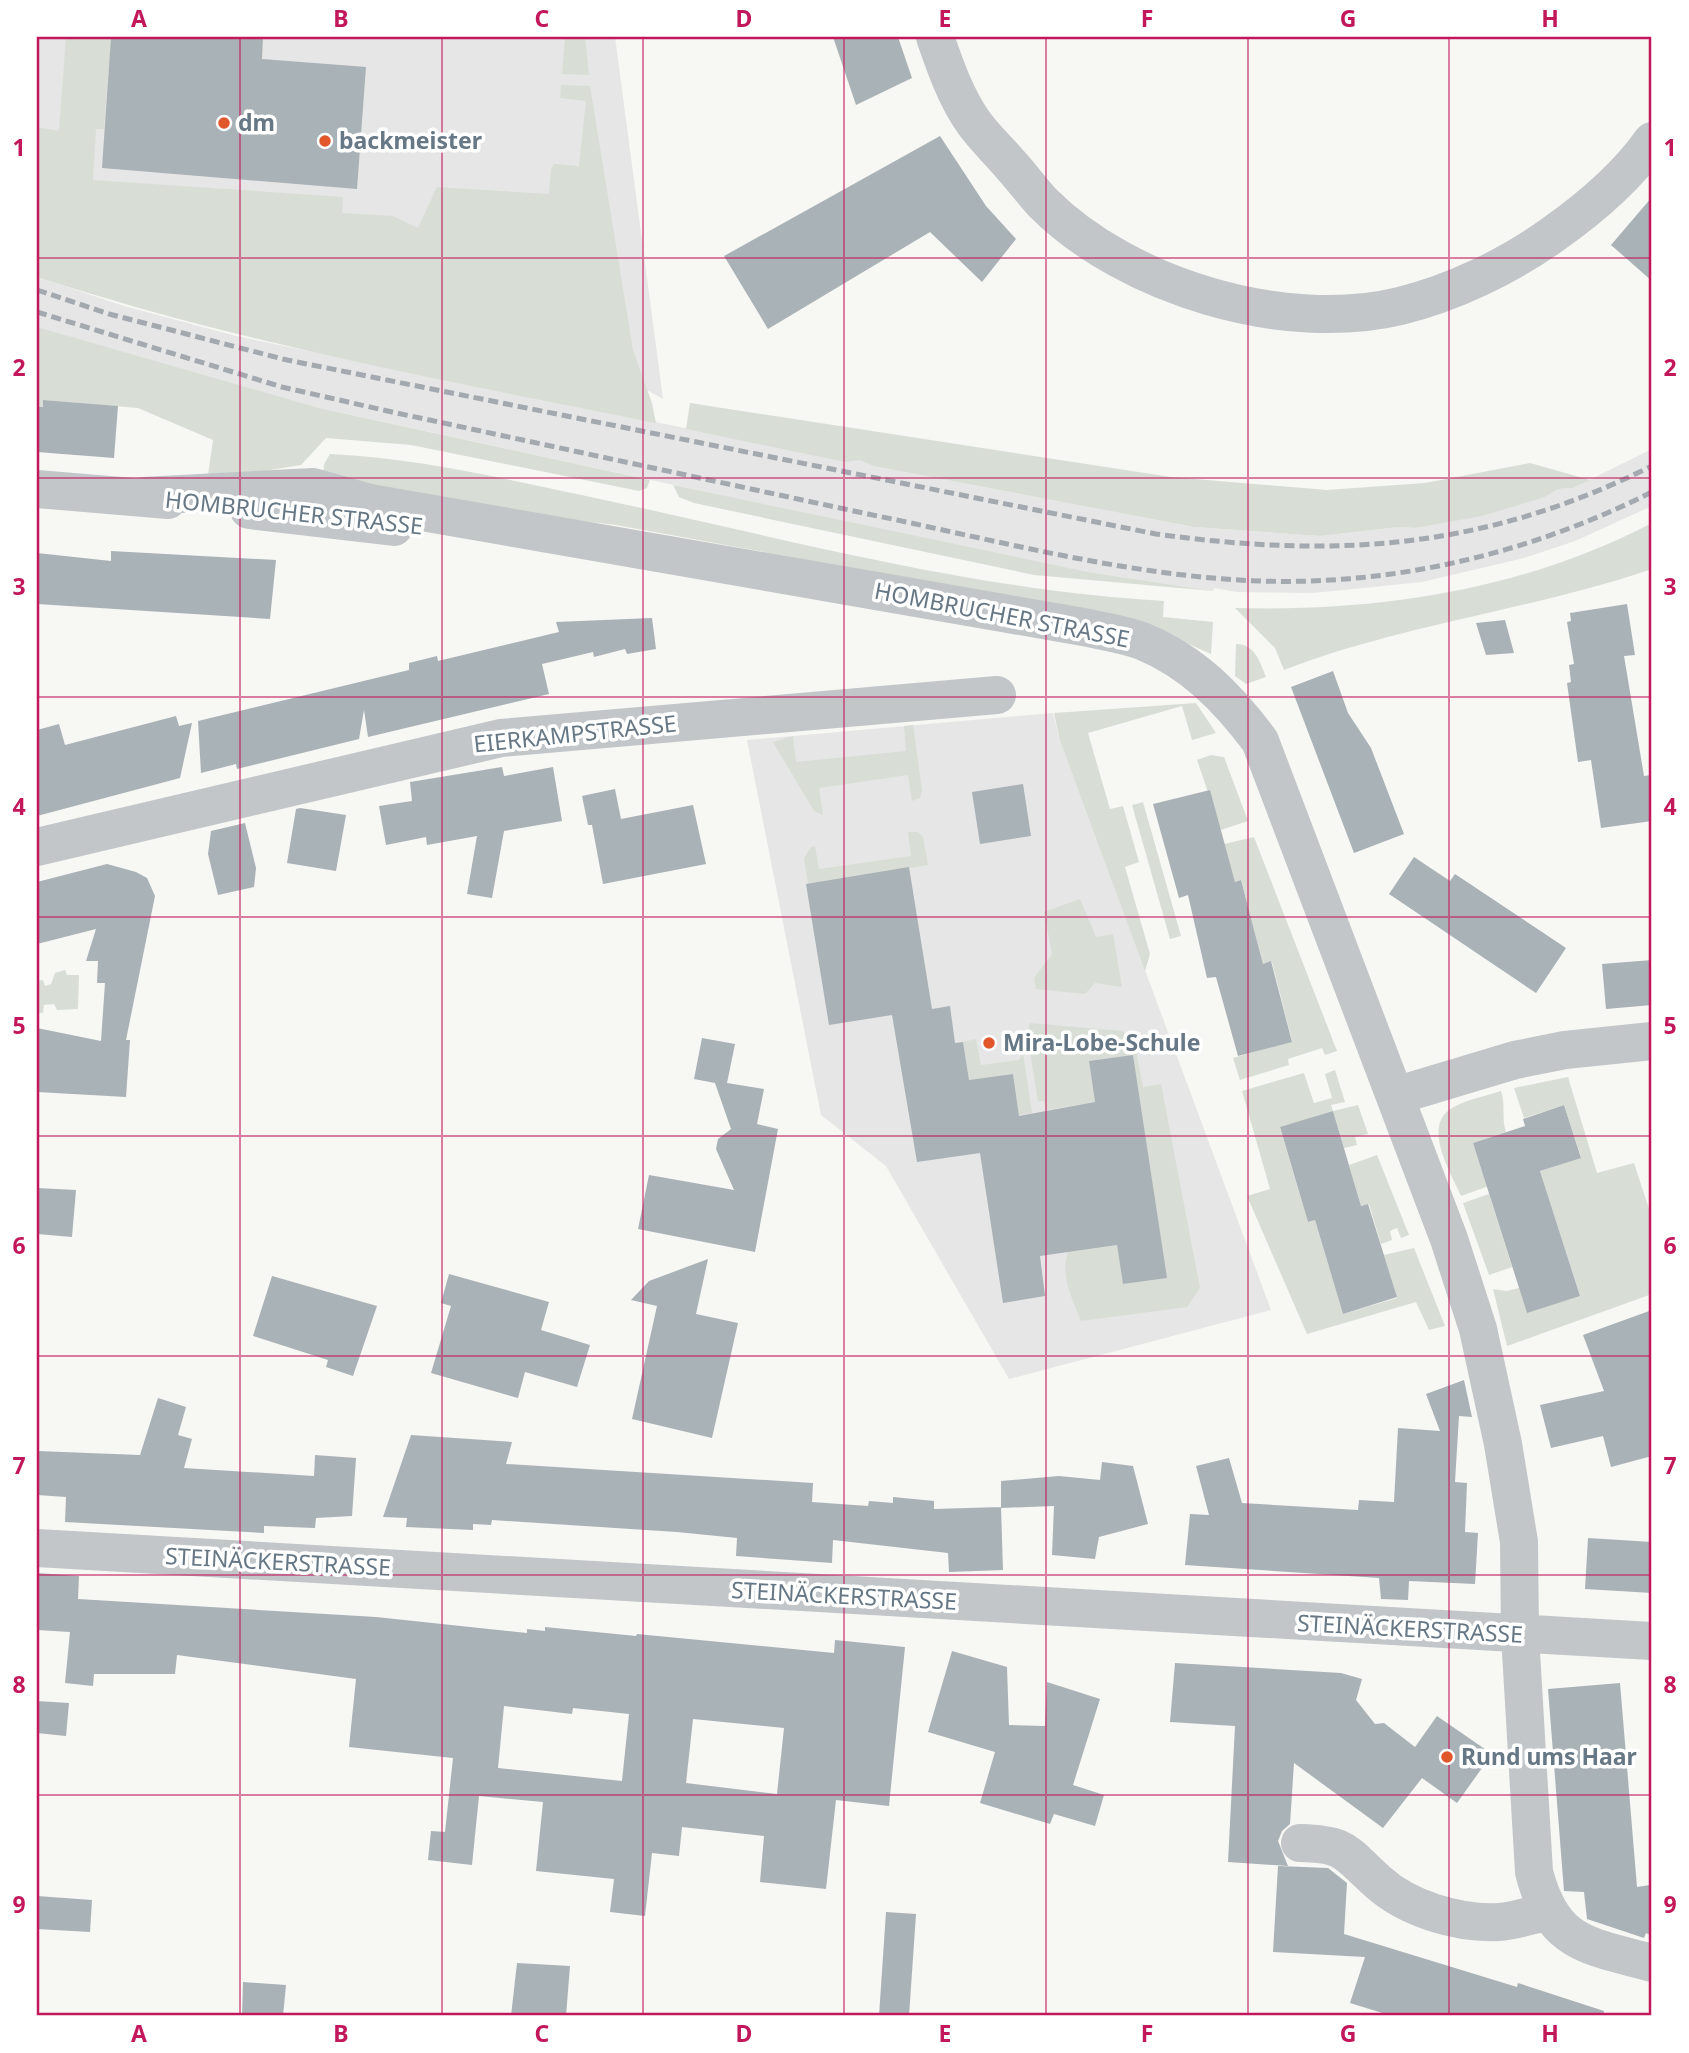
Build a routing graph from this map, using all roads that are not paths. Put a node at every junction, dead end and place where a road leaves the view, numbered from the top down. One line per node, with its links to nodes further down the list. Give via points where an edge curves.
1 (935, 37): 2 (street, via 947,72 974,123 1044,203 1085,237 1146,272 1209,299 1276,311 1337,314 1400,306 1516,261 1579,216 1637,163)
2 (1652, 141)
3 (37, 489): 7 (street, HOMBRUCHER STRASSE, via 144,496 313,487 370,503 1089,628 1141,641 1188,665 1232,704 1260,741)
4 (997, 695): 5 (street, EIERKAMPSTRASSE, via 501,738)
5 (37, 847)
6 (1652, 1041): 7 (street, via 1515,1060)
7 (1395, 1096): 9 (street, HOMBRUCHER STRASSE, via 1478,1329 1519,1542)
8 (37, 1548): 9 (street, STEINÄCKERSTRASSE)
9 (1520, 1636): 10 (street, STEINÄCKERSTRASSE); 12 (street, HOMBRUCHER STRASSE, via 1534,1872)
10 (1652, 1641)
11 (1300, 1843): 12 (street, via 1338,1846 1379,1883 1439,1914 1469,1922 1501,1922)
12 (1547, 1912): 13 (street, via 1565,1933 1602,1950)
13 (1652, 1963)

